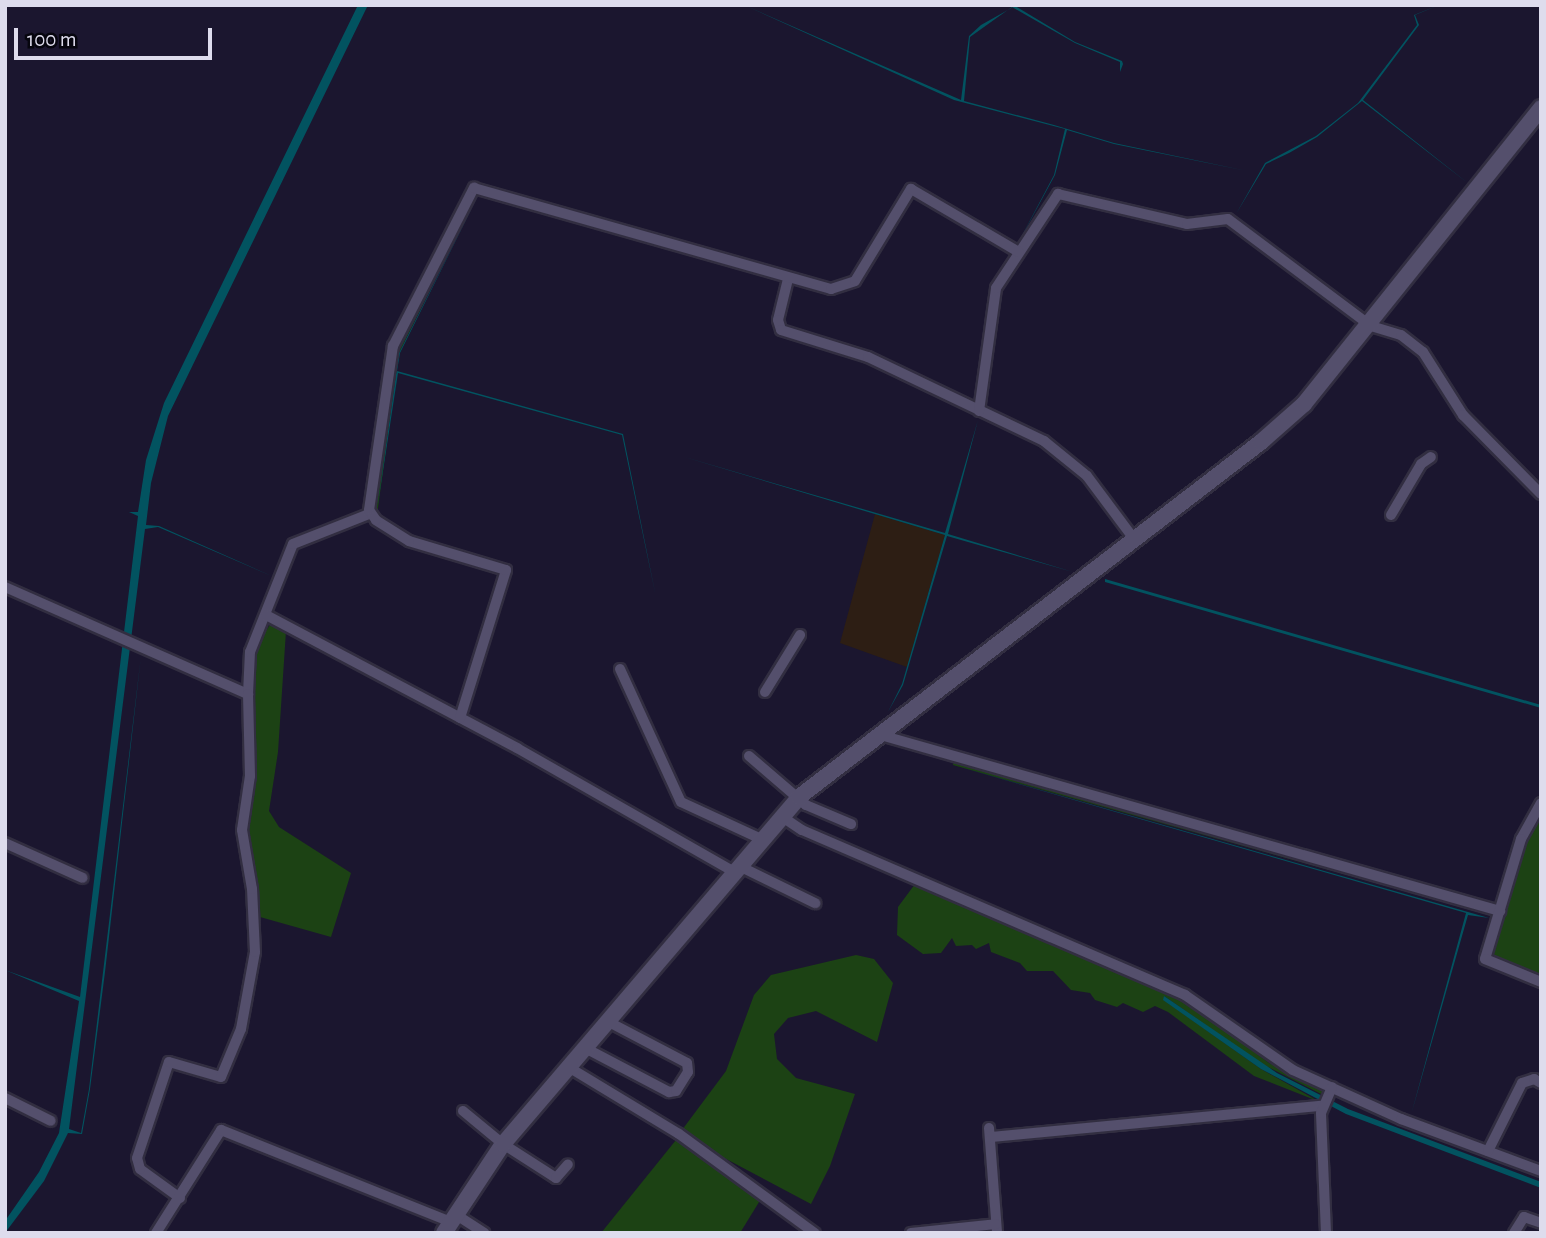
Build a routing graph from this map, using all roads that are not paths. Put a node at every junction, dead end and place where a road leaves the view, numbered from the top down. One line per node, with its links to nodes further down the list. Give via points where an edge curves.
1 (1541, 108): 4 (street)
2 (1019, 252): 3 (street, via 911,189 850,286 831,289); 4 (street, via 1058,194 1187,224 1228,219); 5 (street, via 995,292)
3 (788, 279): 5 (street, via 778,320 781,330 868,357); 8 (street, via 474,188 393,345)
4 (1371, 326): 7 (street, via 1401,335 1423,352 1464,415); 10 (street, via 1283,422)
5 (979, 411): 10 (street, via 1067,456)
6 (1431, 457): 9 (street, via 1421,464)
7 (1541, 494)
8 (369, 514): 12 (street, via 296,540); 17 (street, via 409,541 506,569)
9 (1391, 515)
10 (1134, 538): 18 (street)
11 (5, 587): 16 (street)
12 (266, 615): 16 (street, via 247,659); 17 (street)
13 (800, 635): 15 (street)
14 (620, 669): 24 (street, via 681,803)
15 (765, 692)
16 (248, 694): 44 (street, via 250,776 242,821 255,952 241,1029 221,1077 169,1062 137,1158 141,1169)
17 (460, 718): 26 (street)
18 (877, 734): 20 (street); 29 (street)
19 (749, 756): 20 (street)
20 (799, 797): 22 (street); 23 (street, via 806,805)
21 (1541, 803): 29 (street, via 1521,839)
22 (779, 818): 24 (street); 35 (street, via 1185,995 1272,1059)
23 (851, 824)
24 (763, 837): 26 (street)
25 (5, 843): 27 (street)
26 (736, 869): 28 (street); 31 (street)
27 (83, 878)
28 (816, 903)
29 (1500, 911): 30 (street, via 1485,959)
30 (1541, 982)
31 (609, 1022): 32 (street); 32 (street, via 687,1063 688,1072 676,1091 669,1093)
32 (587, 1049): 33 (street)
33 (570, 1068): 40 (street); 50 (street, via 679,1134)
34 (1541, 1083): 41 (street, via 1534,1079 1521,1083)
35 (1331, 1088): 37 (street); 41 (street)
36 (5, 1098): 39 (street)
37 (1323, 1105): 47 (street, via 990,1133); 52 (street)
38 (463, 1111): 40 (street)
39 (51, 1121)
40 (503, 1144): 42 (street, via 556,1178); 45 (street)
41 (1488, 1151): 43 (street)
42 (568, 1164)
43 (1541, 1171)
44 (180, 1198): 45 (street, via 221,1130); 48 (street)
45 (450, 1223): 49 (street)
46 (1541, 1223): 53 (street, via 1524,1217)
47 (997, 1229): 51 (street)
48 (156, 1233)
49 (484, 1233)
50 (815, 1233)
51 (911, 1233)
52 (1326, 1233)
53 (1514, 1233)

